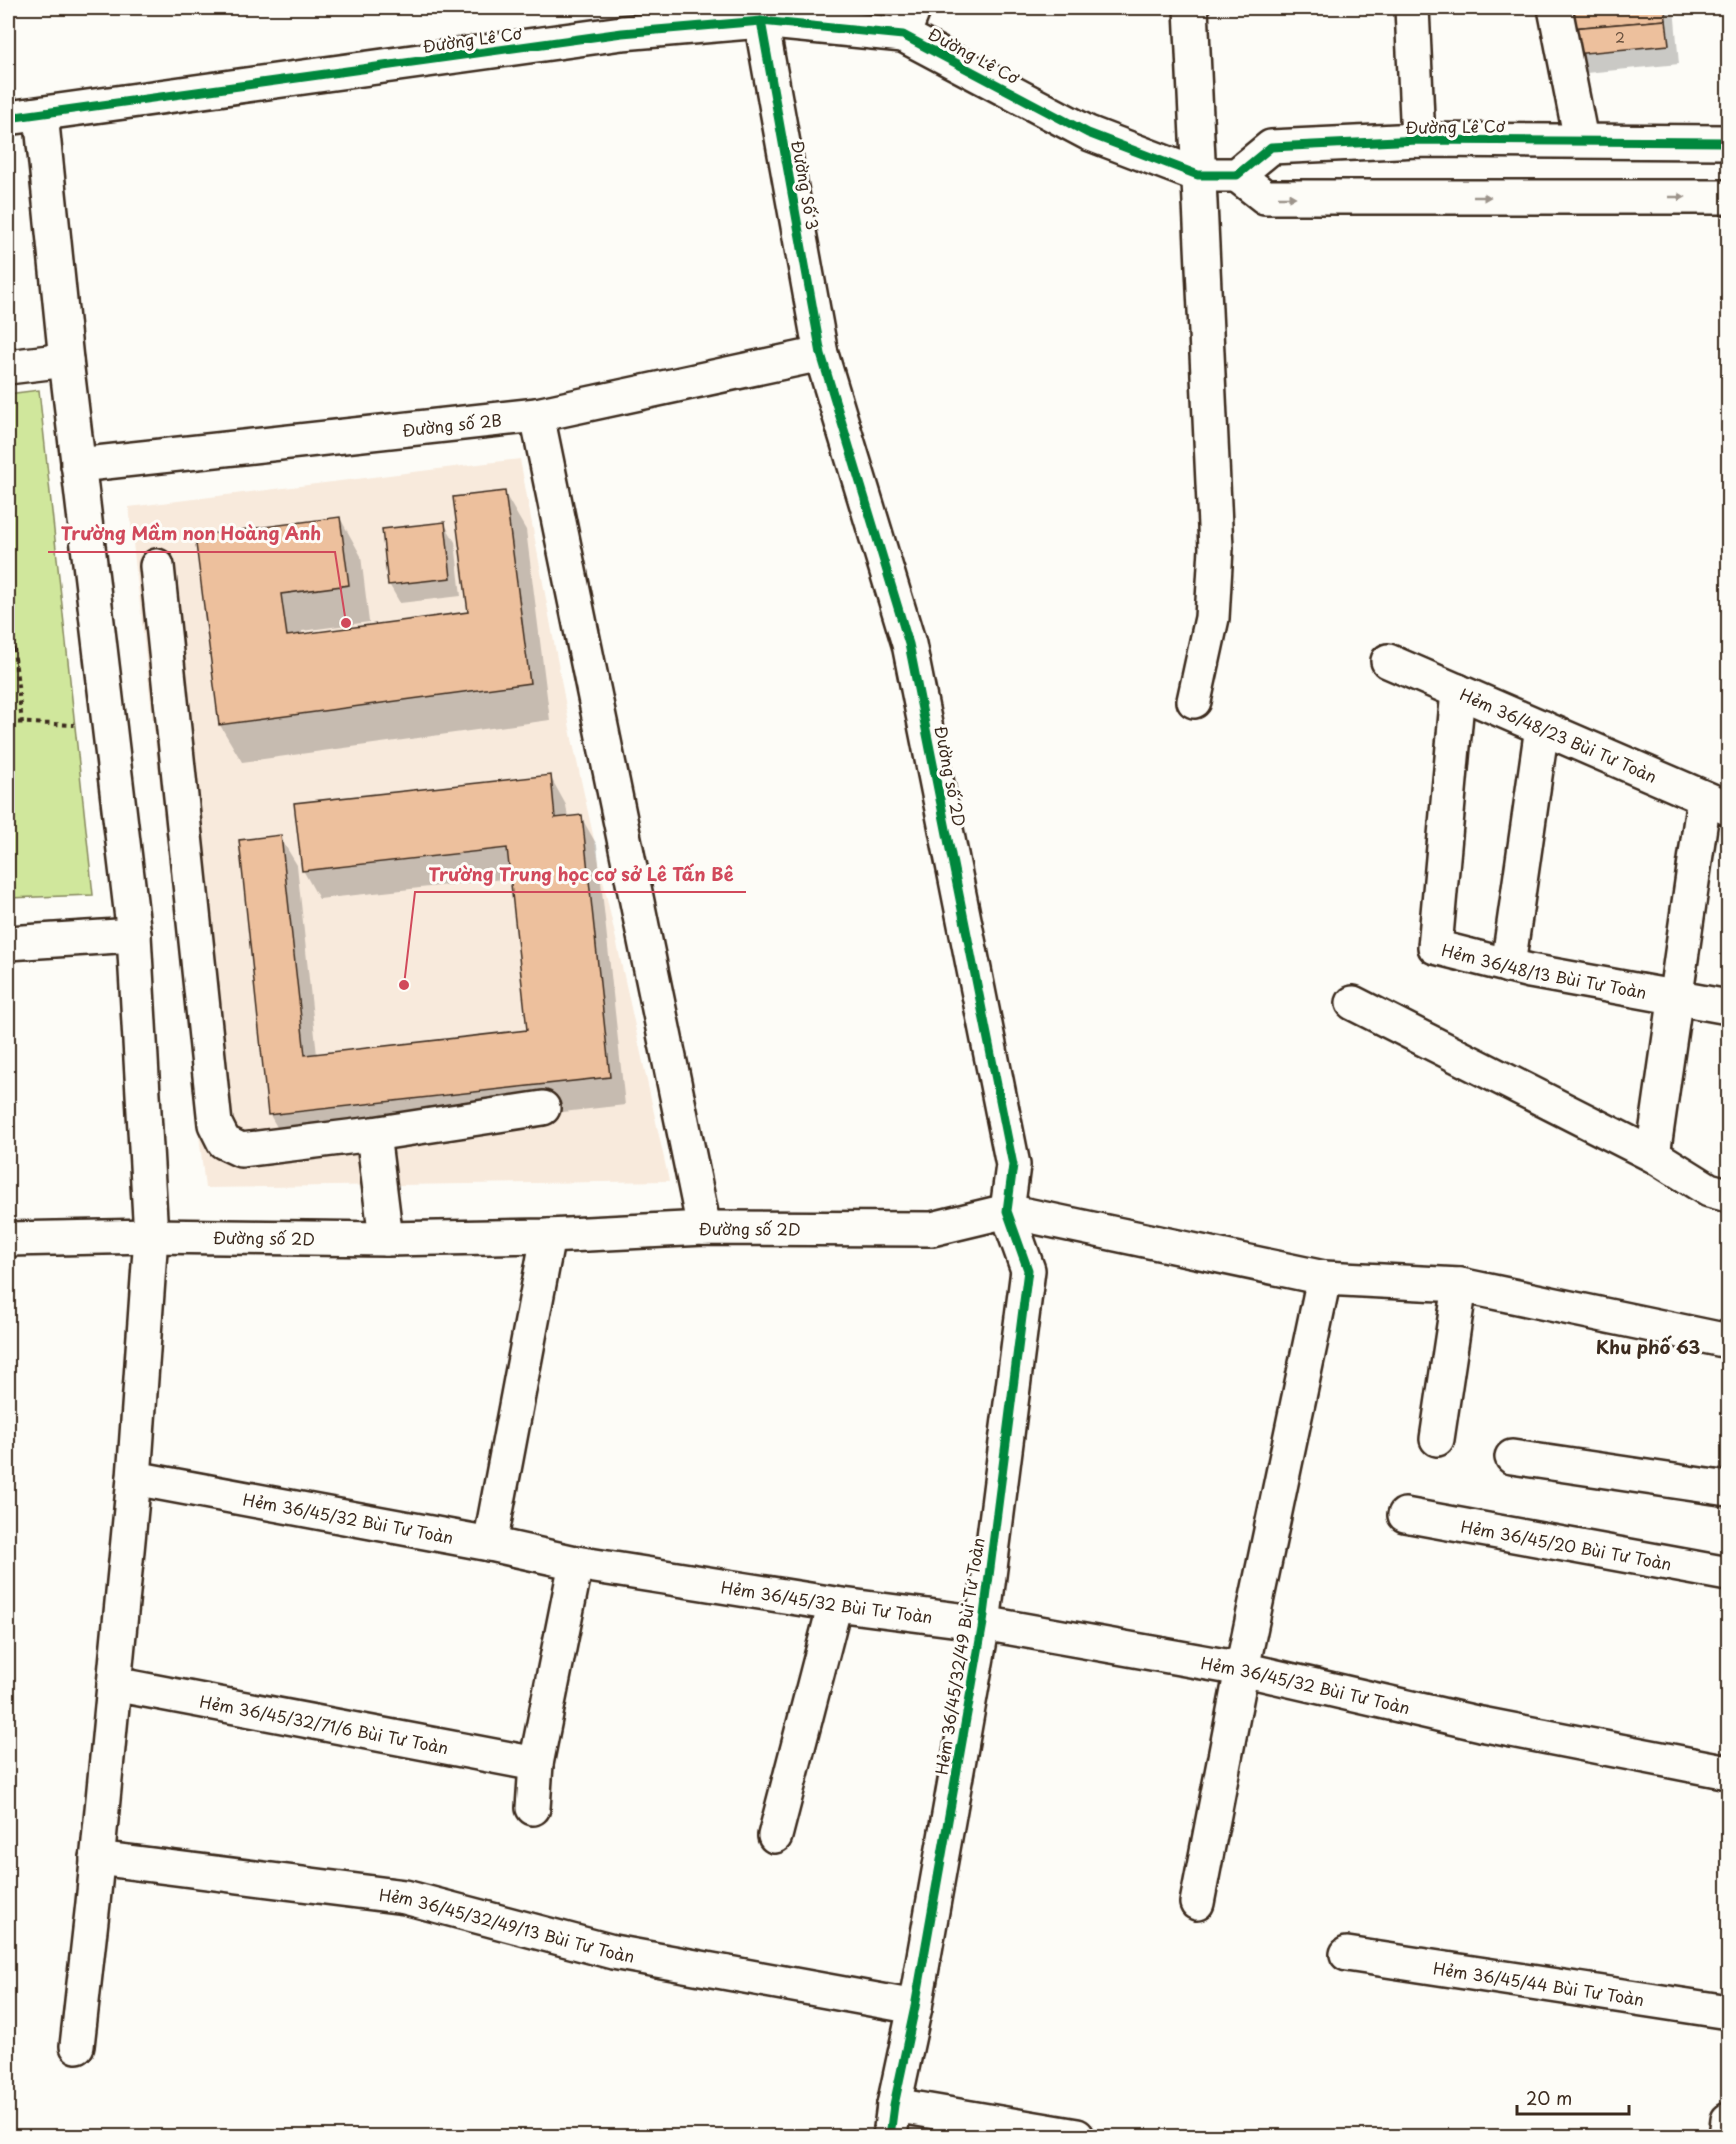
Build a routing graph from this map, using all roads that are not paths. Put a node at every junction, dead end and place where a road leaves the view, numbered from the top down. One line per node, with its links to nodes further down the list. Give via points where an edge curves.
1 (1191, 8): 12 (street)
2 (1413, 8): 9 (street)
3 (1555, 8): 10 (street)
4 (622, 20): 5 (street, Đường Lê Cơ); 7 (street, Đường Lê Cơ)
5 (761, 21): 6 (street, Đường Lê Cơ); 15 (street, Đường Số 3)
6 (908, 21): 12 (street, Đường Lê Cơ, via 1088,133)
7 (41, 114): 8 (street, Đường Lê Cơ); 16 (street)
8 (8, 118)
9 (1418, 140): 10 (street, Đường Lê Cơ); 13 (street, Đường Lê Cơ, via 1271,147)
10 (1581, 140): 11 (street, Đường Lê Cơ)
11 (1728, 142)
12 (1198, 175): 13 (street, Đường Lê Cơ); 23 (street, via 1216,549 1212,618)
13 (1237, 175): 14 (street, one-way to 14, via 1265,197)
14 (1728, 197)
15 (821, 354): 18 (street, Đường số 2B); 36 (street, Đường số 2D, via 909,644 1013,1166)
16 (66, 360): 17 (street); 19 (street)
17 (8, 367)
18 (537, 414): 19 (street, Đường số 2B); 37 (street)
19 (78, 465): 26 (street)
20 (157, 566): 33 (street, via 215,1124 224,1142 241,1150)
21 (1388, 661): 22 (street, Hẻm 36/48/23 Bùi Tư Toàn)
22 (1458, 692): 24 (street, Hẻm 36/48/23 Bùi Tư Toàn); 28 (street, Hẻm 36/48/13 Bùi Tư Toàn, via 1435,947)
23 (1194, 701)
24 (1542, 727): 25 (street, Hẻm 36/48/23 Bùi Tư Toàn); 28 (street)
25 (1716, 803): 29 (street)
26 (134, 935): 27 (street); 38 (street)
27 (8, 943)
28 (1508, 966): 29 (street, Hẻm 36/48/13 Bùi Tư Toàn)
29 (1676, 997): 31 (street, Hẻm 36/48/13 Bùi Tư Toàn); 34 (street)
30 (1353, 1003): 34 (street)
31 (1728, 1007)
32 (543, 1108): 33 (street)
33 (373, 1134): 41 (street)
34 (1653, 1155): 35 (street, via 1709,1190)
35 (1728, 1195)
36 (1007, 1212): 37 (street, Đường số 2D, via 932,1230); 42 (street); 54 (street, Hẻm 36/45/32/49 Bùi Tư Toàn, via 1028,1270)
37 (704, 1228): 39 (street, Đường số 2D)
38 (151, 1236): 40 (street, Đường số 2D); 41 (street, Đường số 2D); 47 (street)
39 (548, 1236): 41 (street, Đường số 2D); 50 (street)
40 (8, 1239)
41 (386, 1239)
42 (1324, 1278): 43 (street); 55 (street)
43 (1460, 1286): 44 (street); 45 (street)
44 (1728, 1341)
45 (1437, 1439)
46 (1512, 1457): 48 (street)
47 (134, 1479): 50 (street, Hẻm 36/45/32 Bùi Tư Toàn); 56 (street)
48 (1728, 1489)
49 (1404, 1515): 52 (street, Hẻm 36/45/20 Bùi Tư Toàn)
50 (490, 1544): 51 (street, Hẻm 36/45/32 Bùi Tư Toàn)
51 (576, 1563): 53 (street, Hẻm 36/45/32 Bùi Tư Toàn); 57 (street)
52 (1728, 1574)
53 (835, 1604): 54 (street, Hẻm 36/45/32 Bùi Tư Toàn); 60 (street)
54 (983, 1623): 55 (street, Hẻm 36/45/32 Bùi Tư Toàn); 64 (street, Hẻm 36/45/32/49 Bùi Tư Toàn)
55 (1242, 1669): 58 (street, Hẻm 36/45/32 Bùi Tư Toàn, via 1481,1724); 62 (street)
56 (114, 1684): 57 (street, Hẻm 36/45/32/71/6 Bùi Tư Toàn); 61 (street)
57 (536, 1764): 59 (street)
58 (1728, 1772)
59 (533, 1808)
60 (775, 1836)
61 (97, 1857): 64 (street, Hẻm 36/45/32/49/13 Bùi Tư Toàn, via 405,1897 613,1952); 66 (street)
62 (1197, 1903)
63 (1347, 1954): 65 (street, Hẻm 36/45/44 Bùi Tư Toàn)
64 (915, 2007): 68 (street, Hẻm 36/45/32/49 Bùi Tư Toàn)
65 (1728, 2012)
66 (77, 2046)
67 (1728, 2120): 70 (street)
68 (892, 2121): 69 (street)
69 (1077, 2136)
70 (1726, 2136)

